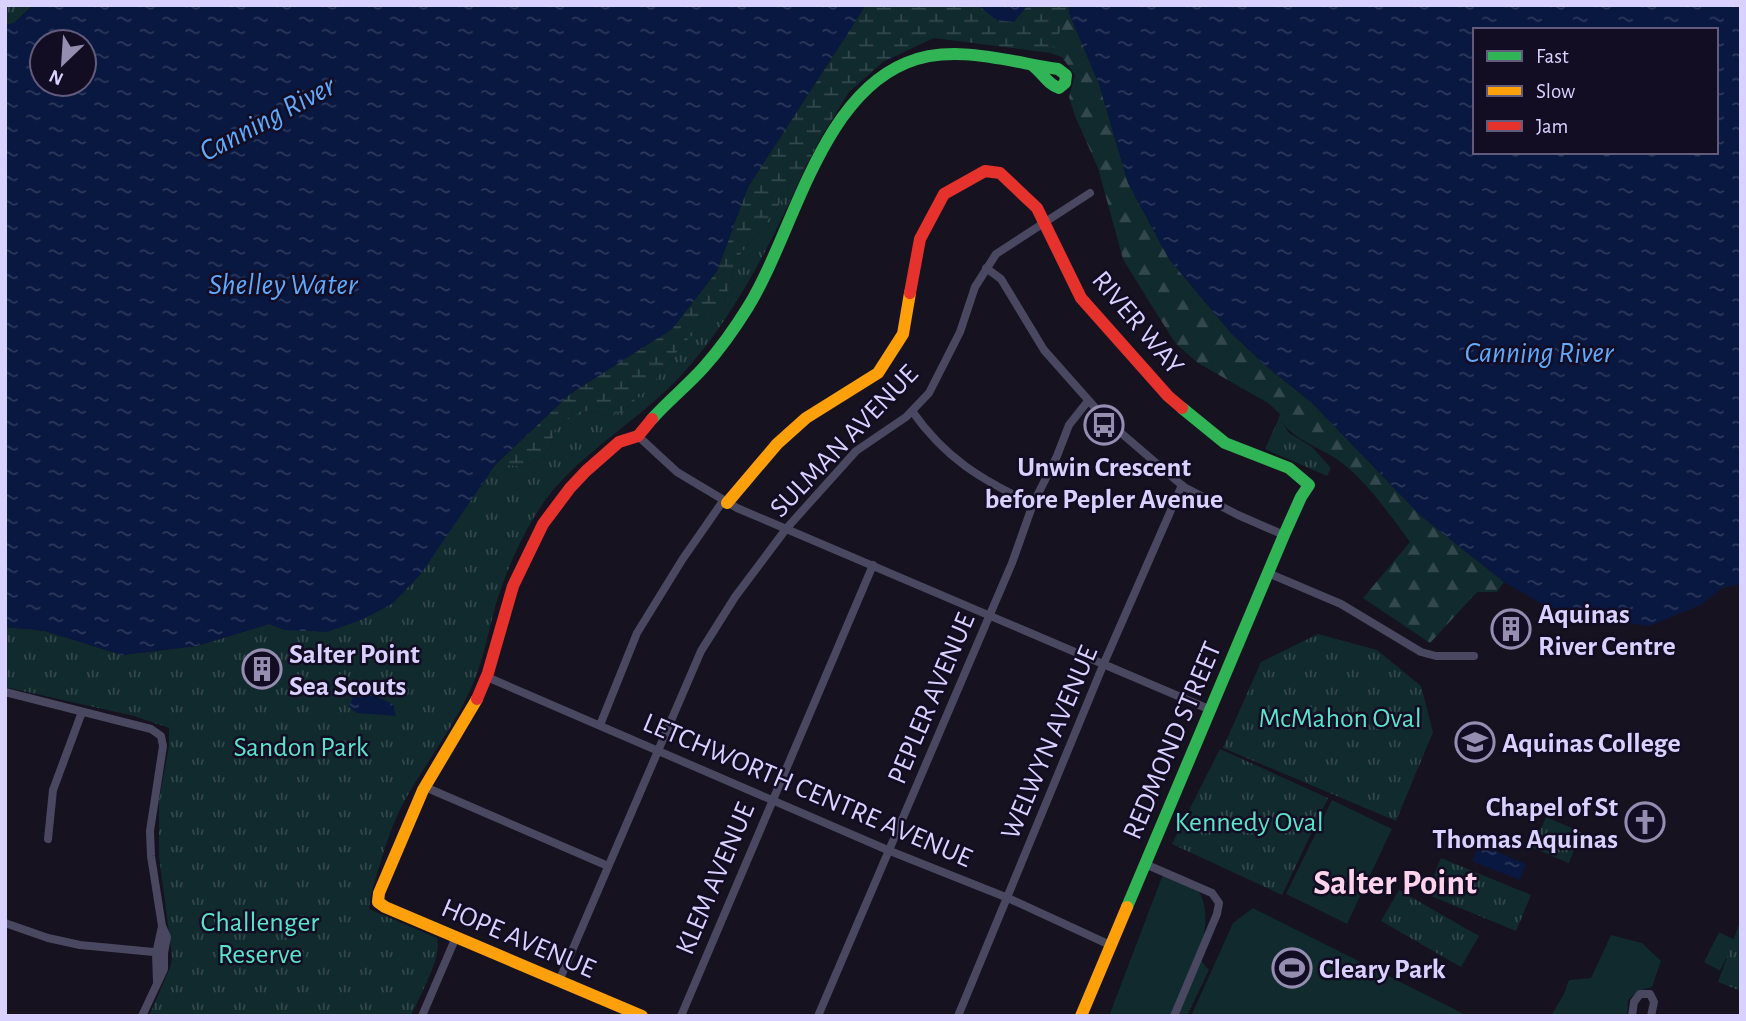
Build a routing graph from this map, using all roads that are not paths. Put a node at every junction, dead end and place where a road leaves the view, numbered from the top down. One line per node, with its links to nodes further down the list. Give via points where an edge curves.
1 (1032, 65): 7 (street, via 969,55 932,56 903,64 867,86 838,118 760,286 737,323 705,365)
2 (1090, 194): 3 (street, SULMAN AVENUE)
3 (1044, 221): 4 (street, SULMAN AVENUE, via 1000,250); 9 (street, RIVER WAY, via 1081,298 1168,396 1225,443 1289,468); 10 (street, RIVER WAY, via 1035,205 999,172 982,172 944,194 920,239 903,334 881,370 806,418)
4 (986, 268): 5 (street, via 1001,278 1040,344); 6 (street, SULMAN AVENUE, via 948,358 929,393)
5 (1088, 401): 8 (street); 11 (street, PEPLER AVENUE, via 1072,419)
6 (912, 411): 11 (street, via 952,457 995,486); 12 (street, SULMAN AVENUE, via 856,451)
7 (638, 436): 10 (street, via 677,472); 19 (street, via 627,437 598,460 543,525 511,594)
8 (1182, 485): 13 (street); 18 (street, WELWYN AVENUE)
9 (1309, 485): 13 (street, REDMOND STREET)
10 (725, 502): 12 (street); 23 (street, RIVER WAY, via 637,633)
11 (1033, 504): 16 (street, PEPLER AVENUE)
12 (786, 529): 14 (street); 24 (street, SULMAN AVENUE, via 701,651)
13 (1284, 535): 15 (street, REDMOND STREET)
14 (873, 565): 16 (street); 26 (street, KLEM AVENUE)
15 (1268, 573): 17 (street, via 1340,604 1421,652); 21 (street, REDMOND STREET)
16 (989, 615): 18 (street); 28 (street, PEPLER AVENUE)
17 (1475, 656)
18 (1104, 663): 21 (street); 31 (street, WELWYN AVENUE)
19 (487, 677): 23 (street, LETCHWORTH CENTRE AVENUE); 25 (street, via 462,730)
20 (5, 692): 22 (street)
21 (1211, 710): 29 (street, REDMOND STREET)
22 (82, 712): 27 (street, via 54,790); 35 (street, via 151,729 160,736 163,746 150,831 167,937)
23 (600, 725): 24 (street, LETCHWORTH CENTRE AVENUE)
24 (657, 750): 26 (street, LETCHWORTH CENTRE AVENUE); 30 (street, SULMAN AVENUE)
25 (425, 787): 30 (street); 33 (street, HOPE AVENUE, via 378,902)
26 (772, 800): 28 (street, LETCHWORTH CENTRE AVENUE); 41 (street, KLEM AVENUE)
27 (48, 839)
28 (890, 851): 31 (street, LETCHWORTH CENTRE AVENUE); 42 (street, PEPLER AVENUE)
29 (1145, 864): 34 (street, REDMOND STREET); 45 (street, via 1212,893 1219,903)
30 (608, 866): 36 (street, SULMAN AVENUE)
31 (1008, 898): 34 (street, LETCHWORTH CENTRE AVENUE); 43 (street, WELWYN AVENUE)
32 (5, 923): 35 (street, via 64,942)
33 (456, 937): 36 (street, HOPE AVENUE); 39 (street)
34 (1110, 945): 44 (street, REDMOND STREET)
35 (160, 954): 38 (street, via 164,969)
36 (559, 981): 40 (street, HOPE AVENUE)
37 (1654, 1015): 46 (street, via 1650,994 1640,994)
38 (142, 1016)
39 (422, 1016)
40 (642, 1016)
41 (681, 1016)
42 (818, 1016)
43 (958, 1016)
44 (1081, 1016)
45 (1174, 1016)
46 (1632, 1016)

